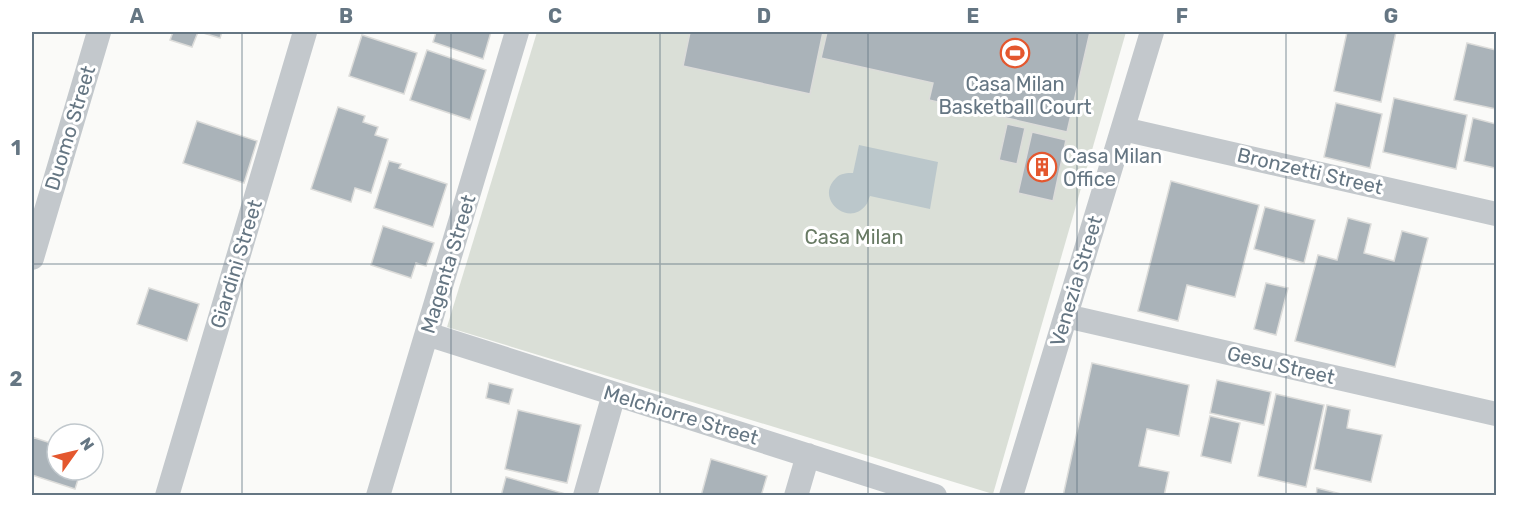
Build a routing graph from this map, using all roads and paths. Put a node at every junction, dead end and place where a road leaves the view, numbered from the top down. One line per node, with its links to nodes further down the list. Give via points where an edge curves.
1 (99, 32): 7 (street, Duomo Street)
2 (305, 32): 13 (street, Giardini Street)
3 (517, 32): 9 (street, Magenta Street)
4 (1152, 32): 5 (street, Venezia Street)
5 (1123, 129): 6 (street, Bronzetti Street); 8 (street, Venezia Street)
6 (1497, 214)
7 (32, 258)
8 (1066, 316): 11 (street, Gesu Street); 18 (street, Venezia Street)
9 (427, 334): 10 (street, Melchiorre Street); 14 (street, Magenta Street)
10 (614, 394): 12 (street, Melchiorre Street); 15 (street)
11 (1497, 414)
12 (808, 455): 16 (street); 17 (street, Melchiorre Street)
13 (167, 495)
14 (378, 495)
15 (585, 495)
16 (796, 495)
17 (935, 495)
18 (1011, 495)

